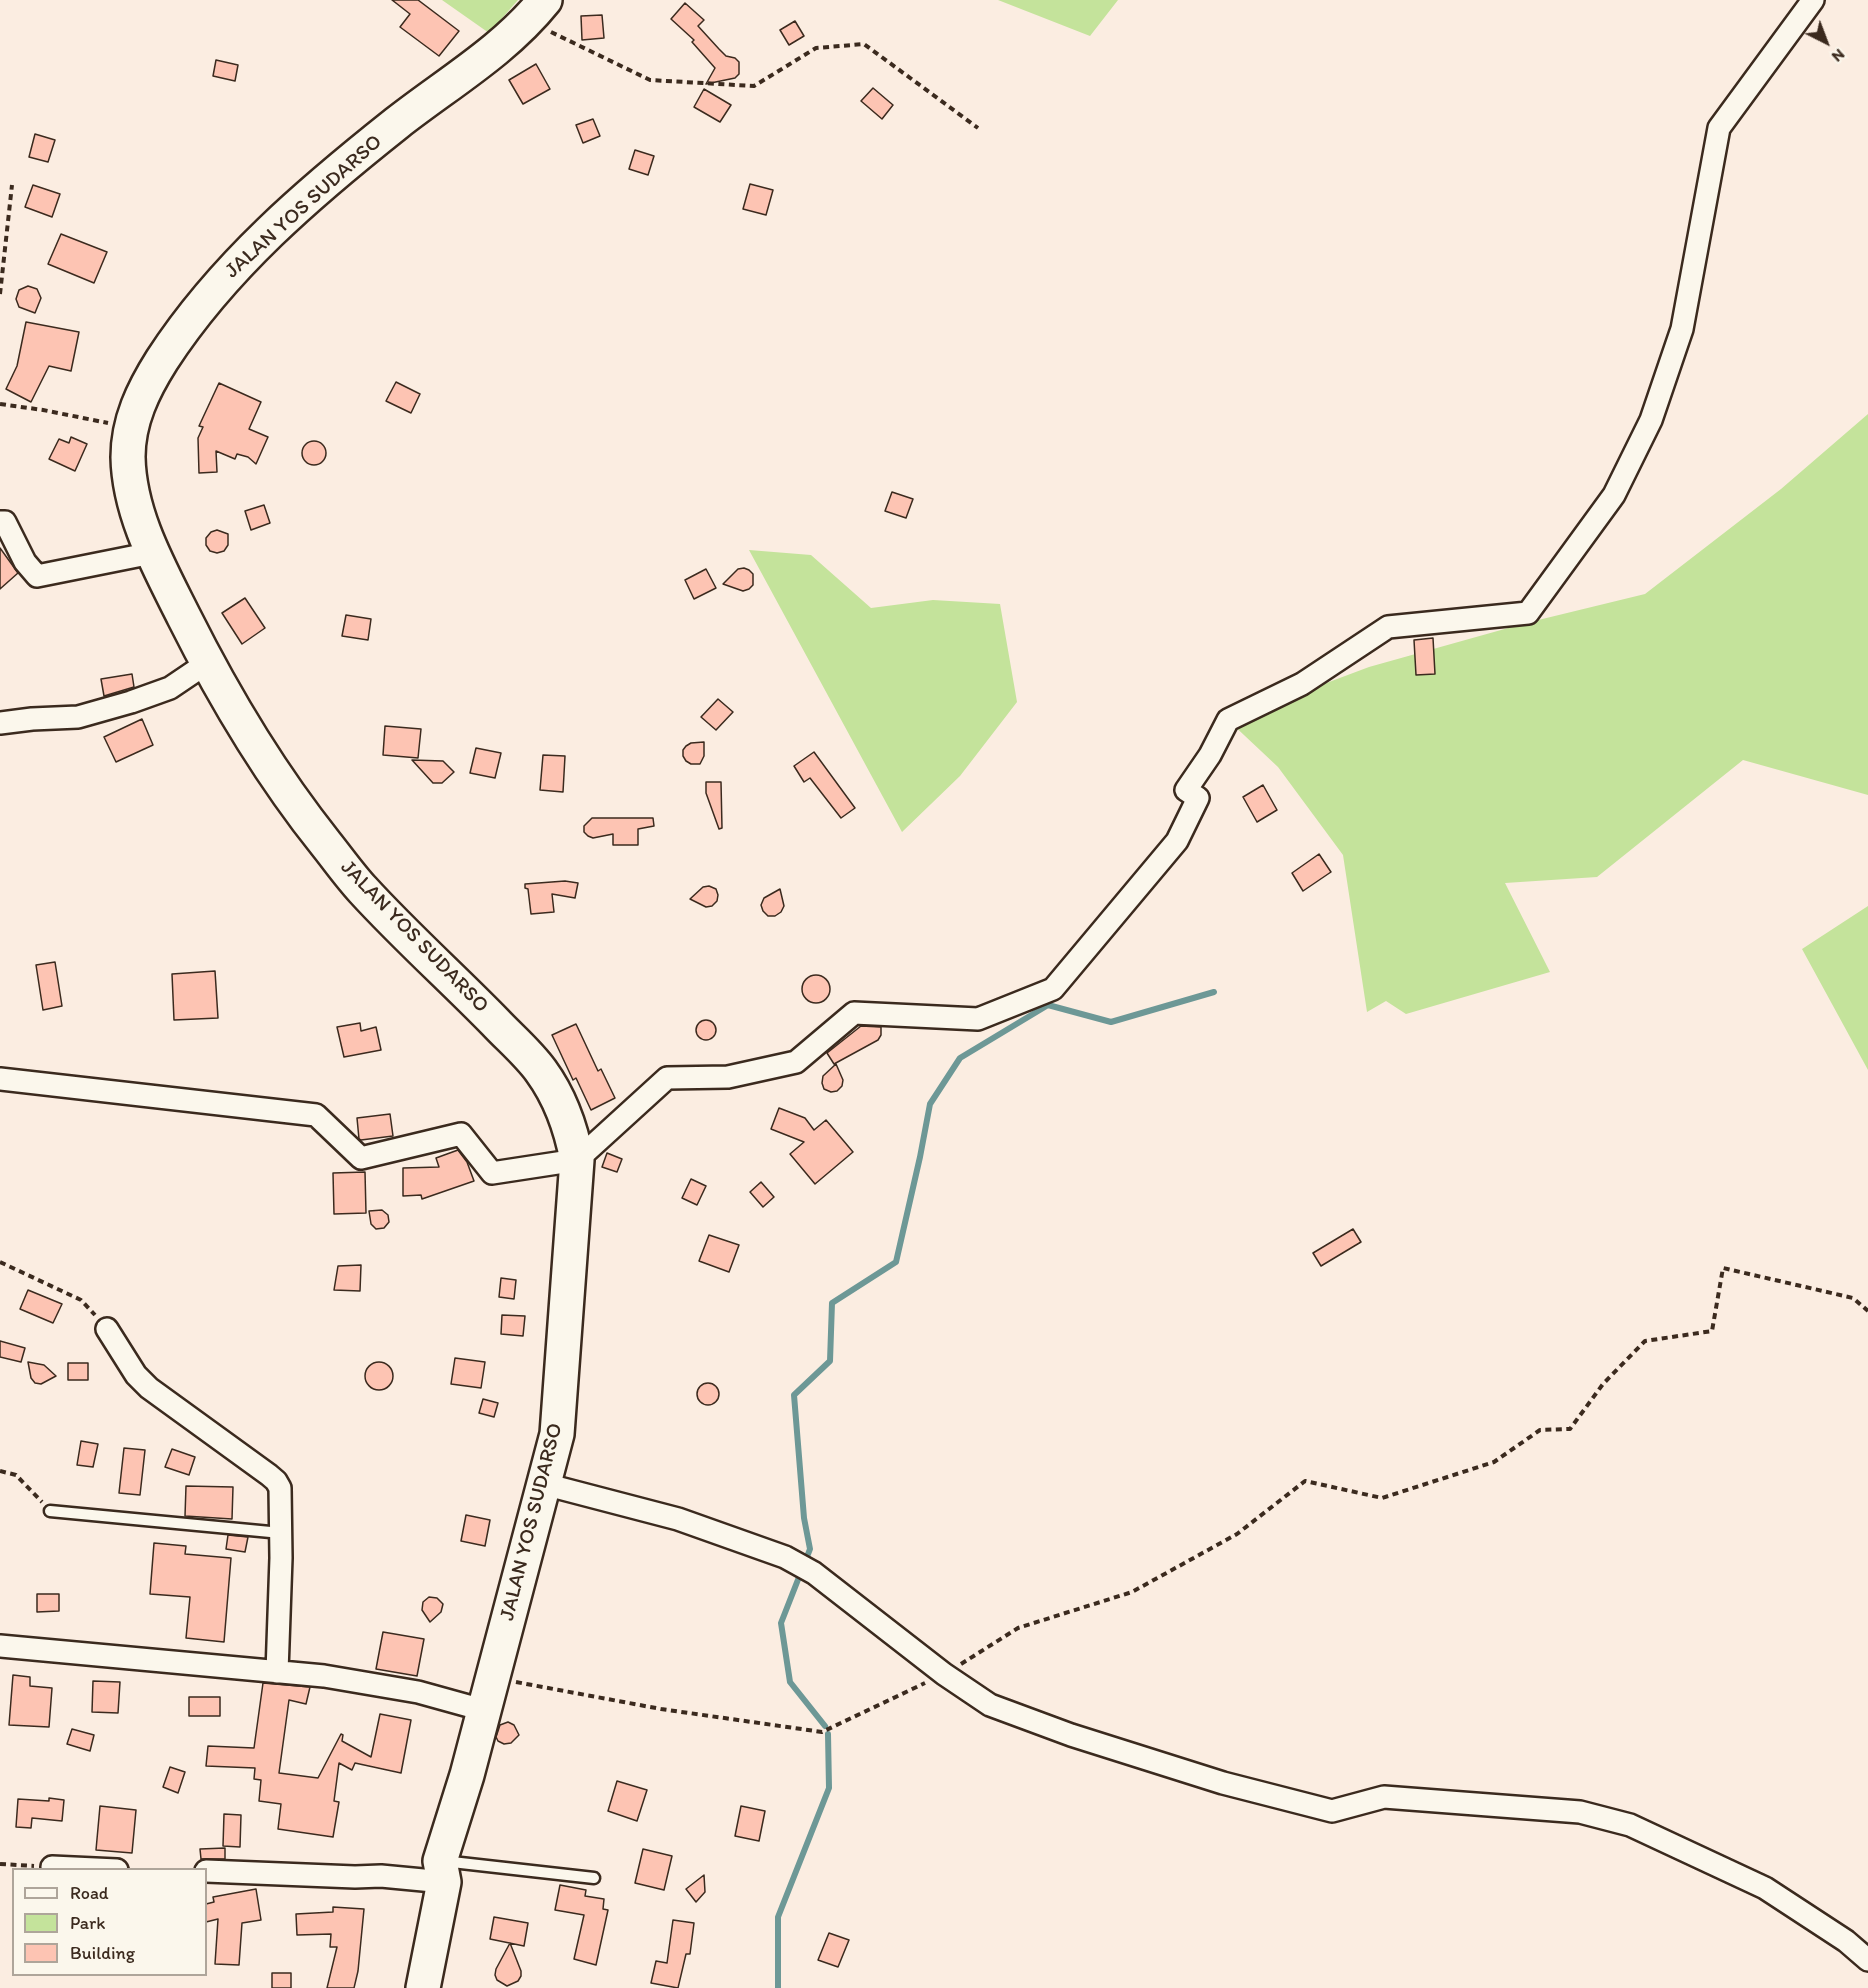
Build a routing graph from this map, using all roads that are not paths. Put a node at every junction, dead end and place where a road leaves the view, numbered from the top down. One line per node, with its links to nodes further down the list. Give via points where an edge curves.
1 (1813, 0): 8 (street, via 1719,128 1682,329 1651,420 1614,495 1527,613 1388,627 1302,684 1228,720 1186,790 1198,798 1177,841 1053,989 978,1019 854,1013 796,1062 728,1077 667,1078)
2 (537, 10): 4 (main road, JALAN YOS SUDARSO, via 479,63 327,180 247,254 193,316 148,384 129,429 131,484)
3 (0, 522): 4 (street, via 5,522 25,562 37,576)
4 (152, 553): 5 (main road, JALAN YOS SUDARSO)
5 (207, 663): 6 (street, via 170,688 131,702 78,717); 8 (main road, JALAN YOS SUDARSO, via 261,754 362,889 538,1067 572,1133)
6 (0, 723)
7 (0, 1079): 8 (street, via 316,1114 361,1158 461,1134 492,1173)
8 (577, 1160): 10 (main road, JALAN YOS SUDARSO, via 556,1434)
9 (107, 1329): 12 (street, via 136,1375 149,1388 276,1481 280,1488)
10 (544, 1484): 15 (main road, JALAN YOS SUDARSO); 21 (street, via 678,1519 785,1557 806,1568 990,1705 1071,1735 1223,1783 1332,1811 1384,1797 1580,1812 1630,1825 1766,1888)
11 (50, 1511): 12 (lane)
12 (280, 1533): 14 (street)
13 (0, 1646): 14 (street)
14 (277, 1672): 15 (street, via 418,1692)
15 (483, 1710): 19 (main road, JALAN YOS SUDARSO)
16 (52, 1867): 17 (street)
17 (84, 1868)
18 (207, 1871): 19 (street, via 381,1876)
19 (442, 1871): 20 (lane); 22 (main road, JALAN YOS SUDARSO)
20 (594, 1878)
21 (1868, 1960)
22 (423, 1988)

